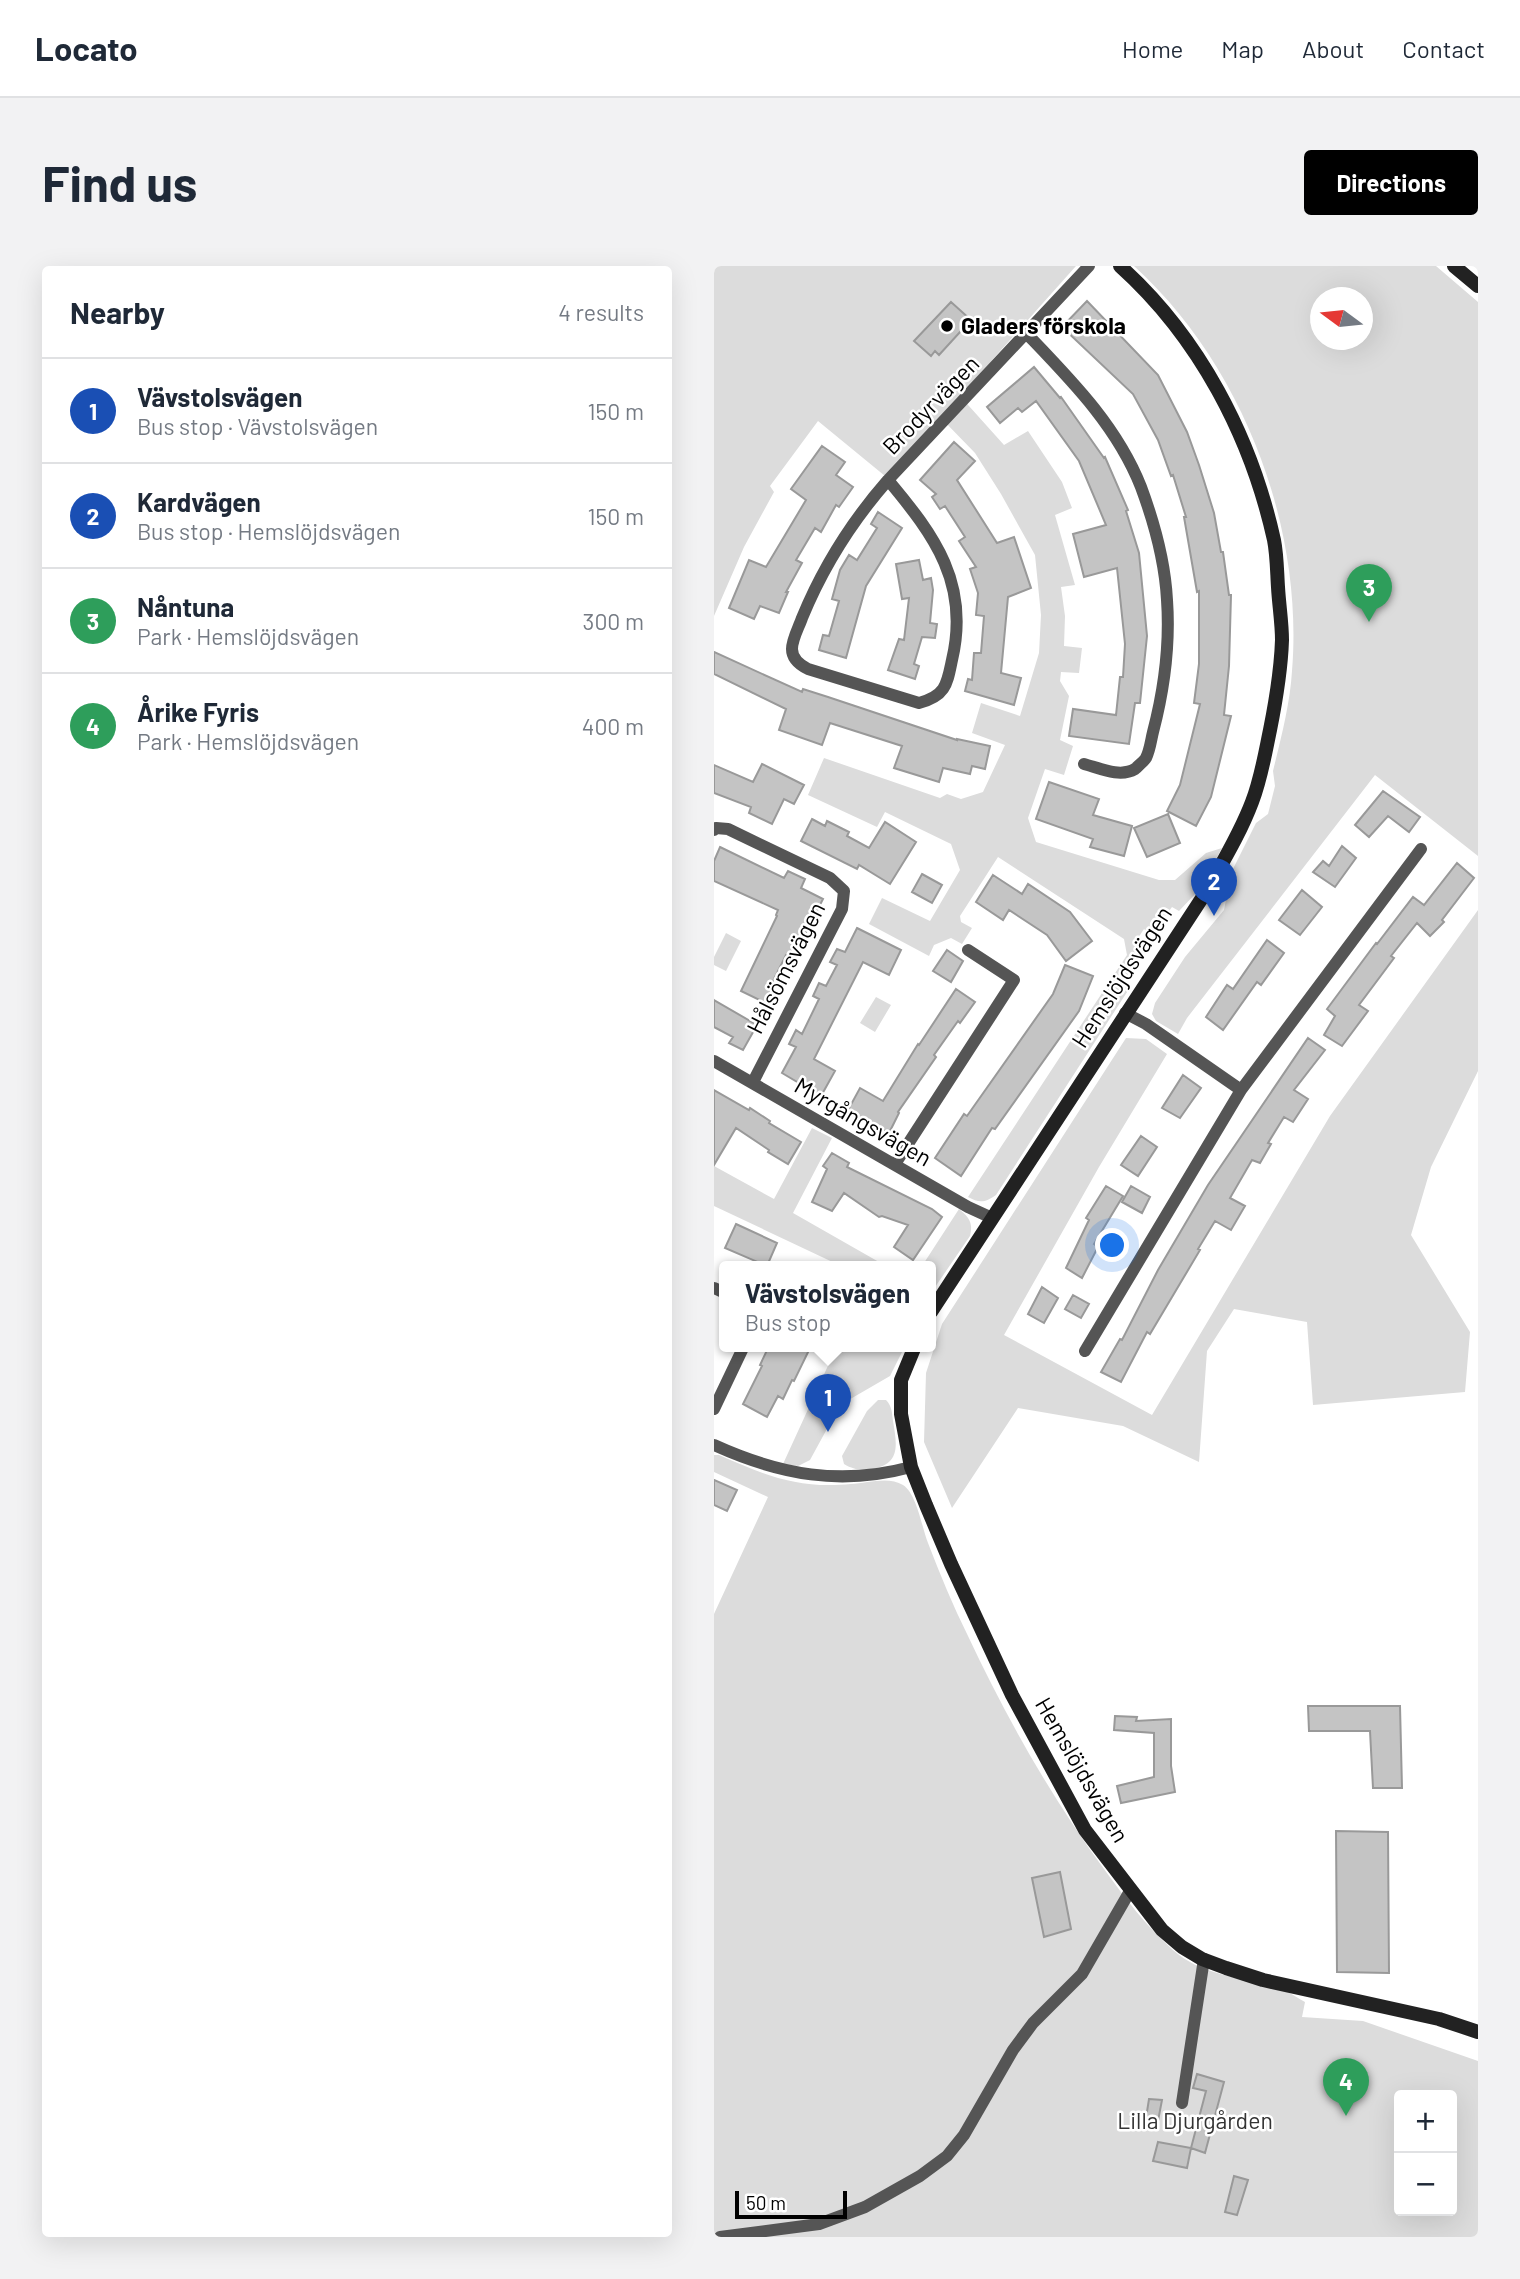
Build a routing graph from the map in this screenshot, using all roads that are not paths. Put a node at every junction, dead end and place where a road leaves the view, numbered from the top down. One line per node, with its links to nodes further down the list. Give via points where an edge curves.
1 (1089, 266): 5 (street, Brodyrvägen)
2 (1120, 266): 11 (street, Hemslöjdsvägen, via 1173,321 1222,396 1241,438 1275,542 1282,640 1278,694 1252,802 1206,892)
3 (1454, 266): 4 (street)
4 (1478, 286)
5 (1027, 334): 6 (street, Brodyrvägen); 7 (street, via 1091,403 1118,442 1152,522 1166,590 1163,680 1146,759 1136,768 1115,773)
6 (888, 480): 6 (street, Brodyrvägen, via 863,508 816,583 792,649 808,669 919,703 935,697 947,683 959,618 945,563 928,532)
7 (1084, 764)
8 (714, 830): 13 (street, Hålsömsvägen, via 728,829 830,878 844,891 842,909)
9 (1421, 849): 14 (street)
10 (968, 950): 15 (street, via 1014,980)
11 (1125, 1013): 14 (street); 16 (street, Hemslöjdsvägen)
12 (714, 1061): 13 (street, Myrgångsvägen)
13 (752, 1082): 15 (street, Myrgångsvägen)
14 (1241, 1090): 18 (street)
15 (895, 1164): 16 (street, Myrgångsvägen)
16 (992, 1218): 17 (street, Hemslöjdsvägen)
17 (936, 1304)
18 (1085, 1350)
19 (741, 1352): 21 (street)
20 (913, 1352): 23 (street, Hemslöjdsvägen, via 901,1380 901,1413)
21 (714, 1409)
22 (714, 1445): 23 (street, via 776,1469 807,1475 840,1478)
23 (911, 1467): 24 (street, Hemslöjdsvägen, via 1012,1695 1085,1830)
24 (1130, 1891): 25 (street, Hemslöjdsvägen, via 1162,1930); 28 (street, via 1082,1974 1033,2023 947,2155 865,2207 831,2220)
25 (1204, 1959): 26 (street, Hemslöjdsvägen, via 1263,1980); 27 (street)
26 (1478, 2032)
27 (1182, 2103)
28 (720, 2237)

